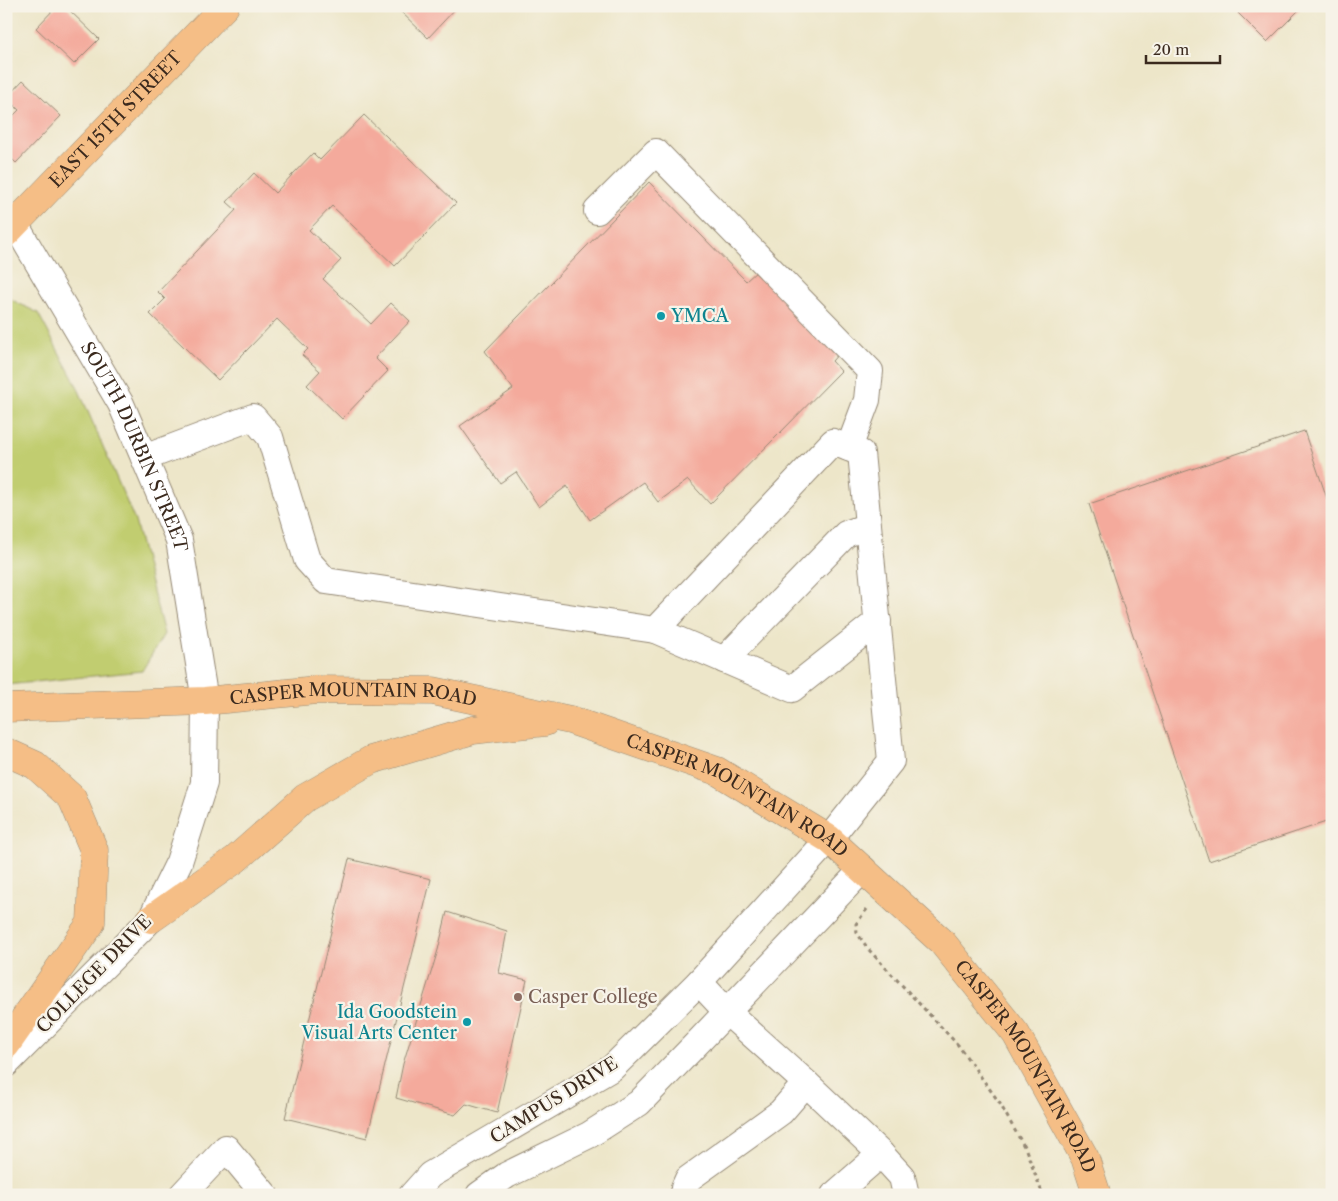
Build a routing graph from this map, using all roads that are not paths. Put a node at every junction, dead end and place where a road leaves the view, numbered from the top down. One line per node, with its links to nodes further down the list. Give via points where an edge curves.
1 (225, 6): 3 (main road, EAST 15TH STREET)
2 (597, 211): 4 (street, via 656,152 870,371 868,400)
3 (9, 224): 5 (street, SOUTH DURBIN STREET, via 122,404)
4 (848, 448): 6 (street, CAMPUS DRIVE, via 861,453); 8 (street, via 832,442)
5 (144, 458): 8 (street, via 253,417 270,437 307,560 326,581); 10 (street, SOUTH DURBIN STREET, via 179,540)
6 (868, 526): 7 (street, CAMPUS DRIVE); 9 (street, via 846,534)
7 (878, 621): 9 (street, via 792,690); 14 (street, CAMPUS DRIVE, via 891,761)
8 (655, 630): 9 (street)
9 (724, 660)
10 (205, 701): 11 (main road, CASPER MOUNTAIN ROAD); 12 (main road, CASPER MOUNTAIN ROAD, via 316,690 433,691); 16 (street, COLLEGE DRIVE, via 204,783 179,862)
11 (6, 708)
12 (570, 720): 14 (main road, CASPER MOUNTAIN ROAD, via 717,771); 16 (main road, via 473,730 371,760 305,798 236,859)
13 (6, 752): 19 (main road, via 35,765 72,798 94,850 91,924)
14 (829, 839): 15 (main road, CASPER MOUNTAIN ROAD); 17 (street, CAMPUS DRIVE)
15 (863, 869): 18 (street); 30 (main road, CASPER MOUNTAIN ROAD, via 942,942 1016,1034 1085,1158)
16 (151, 919): 20 (street, COLLEGE DRIVE)
17 (699, 982): 18 (street); 25 (street, CAMPUS DRIVE, via 612,1068 430,1175)
18 (727, 1012): 21 (street); 26 (street, via 639,1103 589,1135 507,1175)
19 (6, 1045)
20 (6, 1064)
21 (806, 1083): 22 (street); 27 (street, via 781,1112 688,1179 684,1188)
22 (881, 1154): 28 (street); 29 (street, via 902,1177)
23 (182, 1195): 24 (street, via 226,1148)
24 (265, 1195)
25 (412, 1195)
26 (479, 1195)
27 (687, 1195)
28 (834, 1195)
29 (906, 1195)
30 (1097, 1195)

